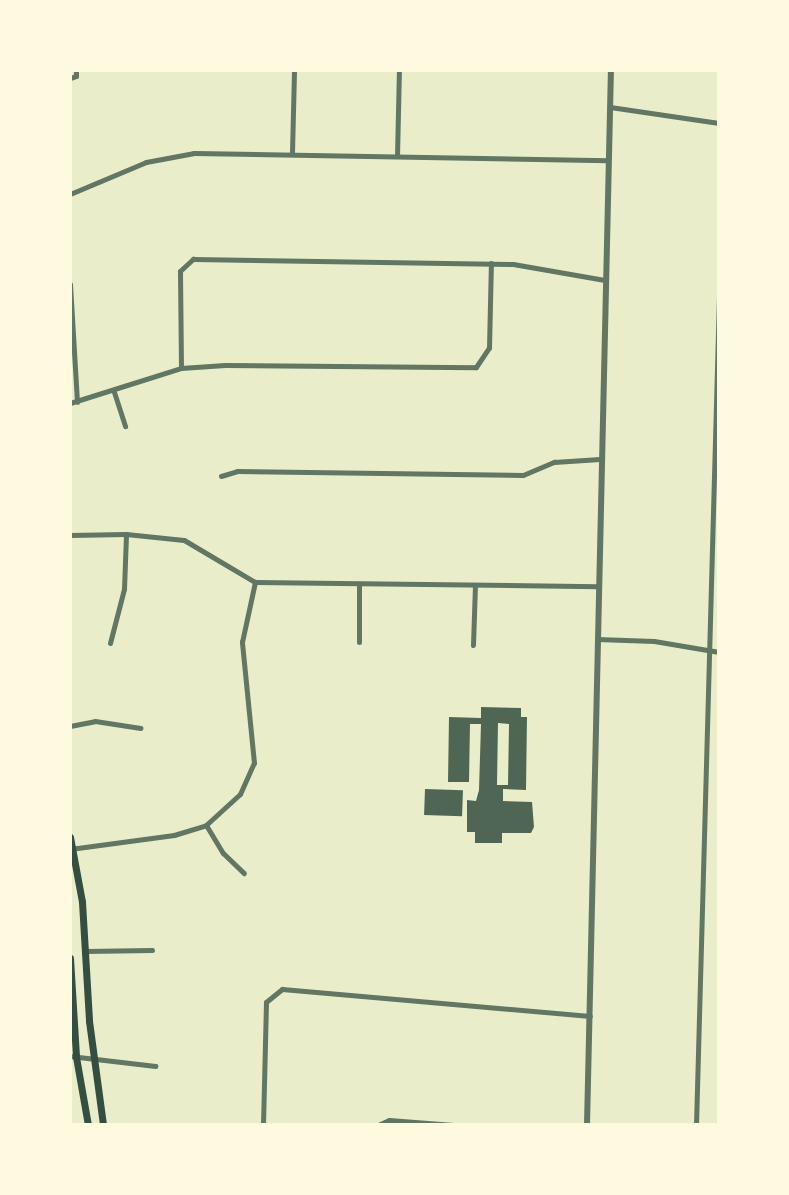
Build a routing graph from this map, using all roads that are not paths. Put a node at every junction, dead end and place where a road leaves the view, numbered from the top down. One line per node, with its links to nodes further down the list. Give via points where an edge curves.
1 (76, 70): 5 (street, via 76,76)
2 (294, 70): 8 (street)
3 (399, 70): 9 (street)
4 (611, 70): 6 (street)
5 (70, 78)
6 (610, 107): 7 (street); 10 (street)
7 (719, 123)
8 (292, 153): 9 (street); 11 (street, via 161,157)
9 (397, 156): 10 (street)
10 (608, 160): 13 (street)
11 (70, 194)
12 (491, 264): 13 (street, via 536,266 566,277); 16 (street, via 489,348 476,367); 16 (street, via 192,259 180,271)
13 (605, 280): 20 (street)
14 (70, 284): 18 (street)
15 (719, 295): 32 (street)
16 (181, 368): 17 (street)
17 (114, 393): 18 (street); 19 (street)
18 (74, 402)
19 (125, 426)
20 (600, 459): 21 (street, via 554,461 523,475 236,471); 27 (street)
21 (220, 476)
22 (126, 534): 23 (street); 24 (street, via 184,540); 30 (street, via 124,589)
23 (70, 535)
24 (255, 582): 25 (street); 36 (street, via 242,642 254,763 240,794)
25 (359, 584): 26 (street); 29 (street)
26 (475, 586): 27 (street); 31 (street)
27 (598, 586): 28 (street)
28 (597, 639): 32 (street, via 654,641); 43 (street)
29 (359, 642)
30 (110, 643)
31 (473, 645)
32 (708, 650): 33 (street); 53 (street)
33 (719, 652)
34 (70, 726): 35 (street, via 94,722)
35 (140, 728)
36 (206, 825): 38 (street, via 174,835); 39 (street, via 223,853)
37 (70, 837): 38 (main road)
38 (72, 849): 41 (main road)
39 (244, 873)
40 (152, 950): 41 (street)
41 (85, 951): 45 (main road)
42 (70, 958): 44 (main road)
43 (590, 1016): 49 (street, via 282,989 270,994); 52 (street)
44 (73, 1056): 45 (street); 47 (main road)
45 (93, 1059): 46 (street); 48 (main road)
46 (155, 1066)
47 (88, 1125)
48 (103, 1125)
49 (263, 1125)
50 (377, 1125): 51 (street, via 389,1120)
51 (454, 1125)
52 (587, 1125)
53 (696, 1125)

